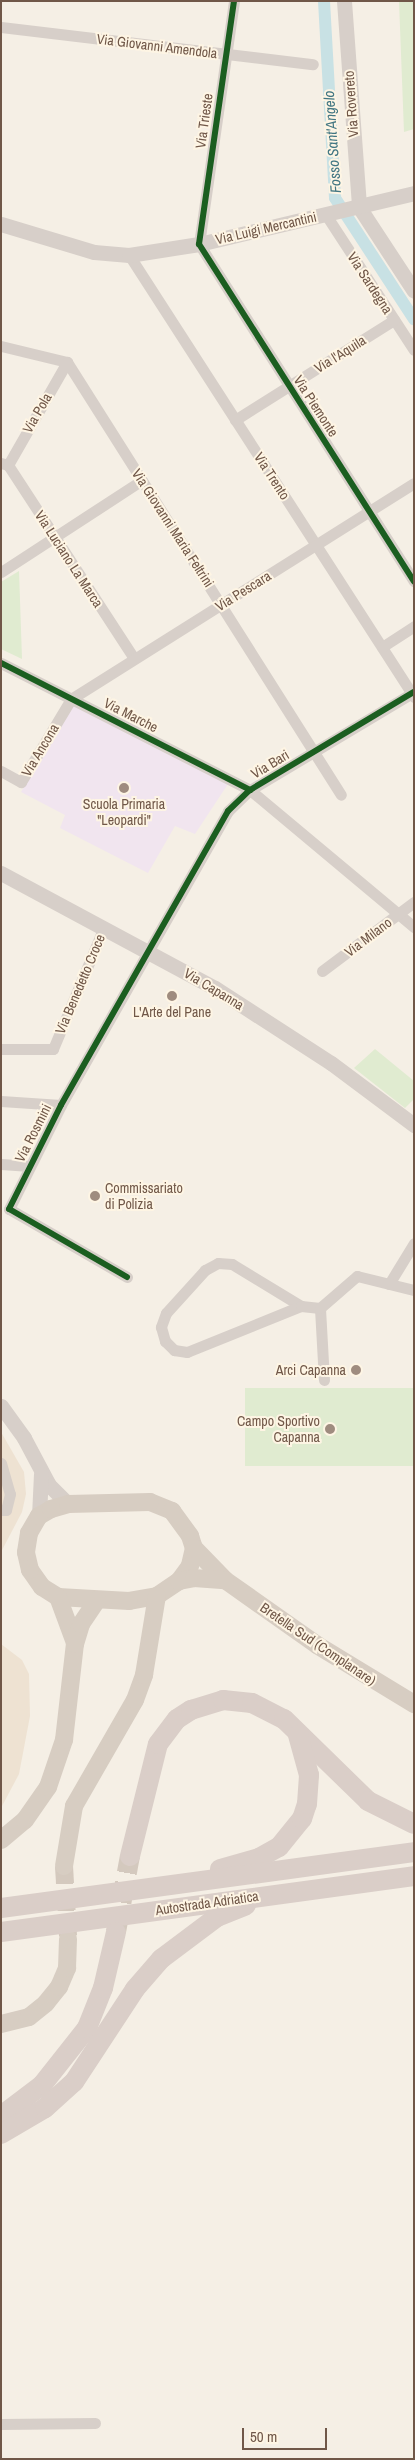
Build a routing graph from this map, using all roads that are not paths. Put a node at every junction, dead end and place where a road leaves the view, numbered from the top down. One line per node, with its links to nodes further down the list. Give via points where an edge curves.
1 (234, 1): 4 (street, Via Trieste)
2 (344, 1): 7 (street, Via Rovereto)
3 (1, 27): 4 (street, Via Giovanni Amendola)
4 (227, 54): 5 (street, Via Giovanni Amendola); 10 (street, Via Trieste)
5 (312, 64)
6 (414, 193): 7 (street, Via Luigi Mercantini)
7 (358, 207): 8 (street, Via Luigi Mercantini); 12 (street)
8 (326, 215): 10 (street, Via Luigi Mercantini); 13 (street, Via Sardegna)
9 (1, 224): 11 (street, Via Luigi Mercantini, via 94,252)
10 (198, 244): 11 (street, Via Luigi Mercantini); 17 (street, Via Piemonte)
11 (129, 255): 18 (street, Via Trento)
12 (414, 291)
13 (394, 320): 15 (street, Via Sardegna); 17 (street, Via l'Aquila)
14 (1, 346): 16 (street)
15 (414, 350)
16 (67, 362): 19 (street, Via Pola); 20 (street, Via Giovanni Maria Feltrini)
17 (288, 386): 18 (street, Via l'Aquila); 22 (street, Via Piemonte)
18 (235, 420): 24 (street, Via Trento)
19 (5, 464): 23 (street, Via Luciano La Marca)
20 (142, 480): 23 (street); 27 (street, Via Giovanni Maria Feltrini)
21 (414, 483): 22 (street, Via Pescara)
22 (369, 512): 24 (street, Via Pescara); 26 (street, Via Piemonte)
23 (55, 537): 25 (street); 30 (street, Via Luciano La Marca)
24 (317, 545): 27 (street, Via Pescara); 29 (street, Via Trento)
25 (1, 572)
26 (414, 581)
27 (222, 604): 30 (street, Via Pescara); 34 (street, Via Giovanni Maria Feltrini)
28 (414, 626): 29 (street)
29 (382, 647): 32 (street, Via Trento)
30 (134, 658): 33 (street, Via Pescara)
31 (1, 663): 33 (street, Via Marche)
32 (413, 694): 34 (street, Via Bari)
33 (71, 698): 35 (street, Via Ancona, via 21,782); 36 (street, Via Marche)
34 (314, 752): 36 (street, Via Bari); 37 (street, Via Giovanni Maria Feltrini)
35 (1, 771)
36 (250, 790): 40 (street, Via Marche); 43 (street, Via Bari, via 228,811)
37 (341, 795)
38 (1, 874): 42 (street, Via Capanna)
39 (414, 902): 40 (street, Via Milano)
40 (399, 913): 41 (street, Via Marche); 44 (street, Via Milano)
41 (414, 926)
42 (104, 927): 43 (street, Via Capanna); 45 (street, Via Benedetto Croce, via 53,1049)
43 (149, 950): 47 (street, Via Rosmini); 48 (street, Via Capanna, via 296,1039)
44 (322, 972)
45 (1, 1049)
46 (1, 1101): 47 (street, Via Rosmini)
47 (61, 1105): 50 (street, Via Rosmini)
48 (414, 1125)
49 (1, 1164): 50 (street, Via Rosmini)
50 (30, 1166): 52 (street, Via Rosmini, via 8,1209)
51 (414, 1243): 53 (street)
52 (127, 1277)
53 (389, 1284): 54 (street); 56 (street, via 357,1276)
54 (414, 1290)
55 (301, 1306): 55 (street, via 187,1352 174,1350 165,1341 161,1327 166,1313 205,1270 218,1263 232,1264); 56 (street)
56 (320, 1308): 57 (street)
57 (324, 1380)
58 (1, 1406): 60 (street, via 24,1438)
59 (1, 1463): 62 (street, via 10,1494 6,1510)
60 (41, 1474): 61 (street); 63 (street)
61 (68, 1504): 63 (main road); 64 (main road, via 150,1502 172,1511 190,1536)
62 (1, 1510)
63 (39, 1516): 67 (main road, via 29,1533 26,1552 30,1570 42,1587)
64 (194, 1548): 65 (main road, Bretella Sud (Complanare)); 66 (main road, via 190,1566)
65 (225, 1580): 66 (main road, via 194,1578); 73 (main road, Bretella Sud (Complanare), via 317,1646)
66 (179, 1582): 68 (main road)
67 (58, 1596): 69 (main road); 72 (main road)
68 (157, 1596): 70 (main road); 71 (main road)
69 (97, 1600): 70 (main road); 72 (main road, via 81,1624)
70 (129, 1601): 71 (main road)
71 (149, 1632): 79 (main road, via 144,1675 135,1700 74,1806)
72 (75, 1644): 76 (main road, via 64,1740 48,1787 25,1820)
73 (414, 1704)
74 (297, 1734): 75 (highway, via 368,1801); 78 (highway, via 270,1711 238,1701 207,1704 177,1719 166,1730 152,1759); 82 (highway, via 306,1759 309,1790 302,1819 291,1835 259,1858)
75 (414, 1824)
76 (1, 1840)
77 (414, 1852): 82 (highway, Autostrada Adriatica)
78 (130, 1856)
79 (64, 1866)
80 (414, 1876): 81 (highway, Autostrada Adriatica)
81 (303, 1889): 84 (highway, Autostrada Adriatica); 89 (highway, via 232,1910 176,1945 135,1988 74,2082 46,2108)
82 (146, 1890): 83 (highway, Autostrada Adriatica)
83 (1, 1908)
84 (1, 1932)
85 (116, 1932): 88 (highway, via 103,1988 82,2035 42,2085)
86 (68, 1938): 87 (main road, via 67,1968 50,1998 29,2017)
87 (1, 2024)
88 (1, 2116)
89 (1, 2134)
90 (95, 2422): 91 (street)
91 (1, 2424)

